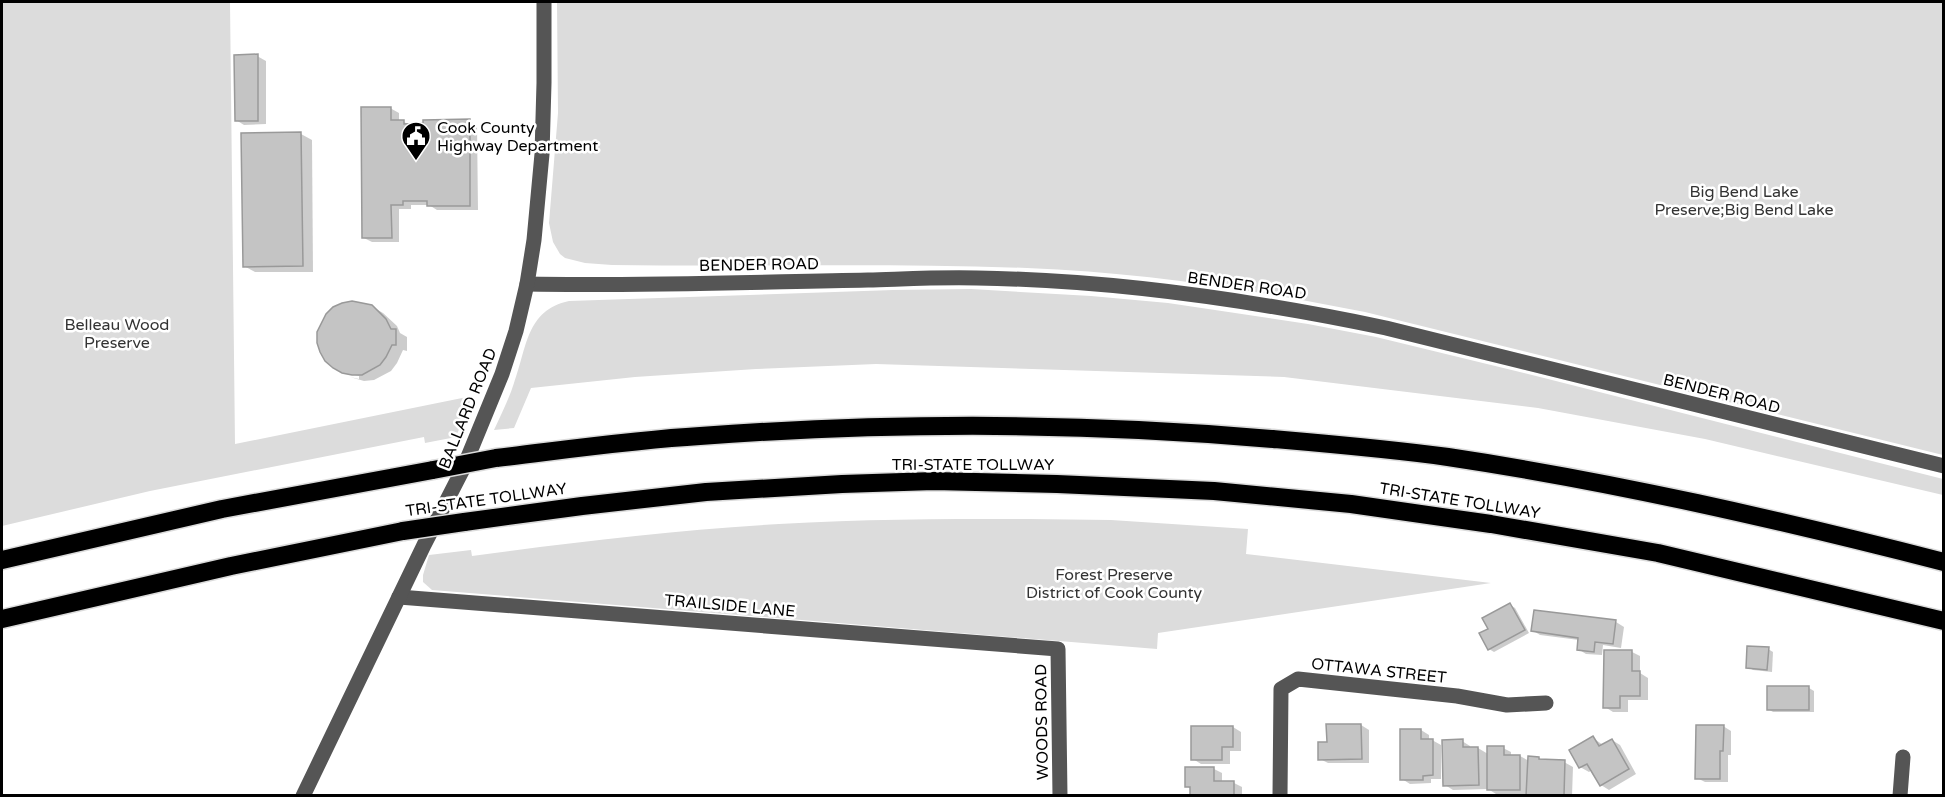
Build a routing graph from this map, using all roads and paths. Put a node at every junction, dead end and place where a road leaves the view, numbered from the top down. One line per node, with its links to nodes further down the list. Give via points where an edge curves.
1 (544, 2): 2 (street, BALLARD ROAD, via 542,154)
2 (527, 284): 3 (street, BENDER ROAD, via 976,278 1164,292 1299,310 1386,328); 6 (street, BALLARD ROAD, via 505,364 472,447)
3 (1944, 466)
4 (2, 560): 5 (highway, bridge, via 222,509 496,458 698,436 836,427 980,425 1149,429 1445,457 1686,500)
5 (1944, 562)
6 (399, 597): 9 (street, TRAILSIDE LANE); 12 (street, BALLARD ROAD)
7 (2, 619): 8 (highway, TRI-STATE TOLLWAY, bridge, via 403,531 706,492 934,481 1214,491 1351,504 1658,553)
8 (1944, 621)
9 (1058, 649): 13 (street, WOODS ROAD)
10 (1546, 703): 14 (street, OTTAWA STREET, via 1508,705 1298,679 1281,688)
11 (1903, 757): 15 (street)
12 (303, 795)
13 (1060, 795)
14 (1280, 795)
15 (1900, 795)

